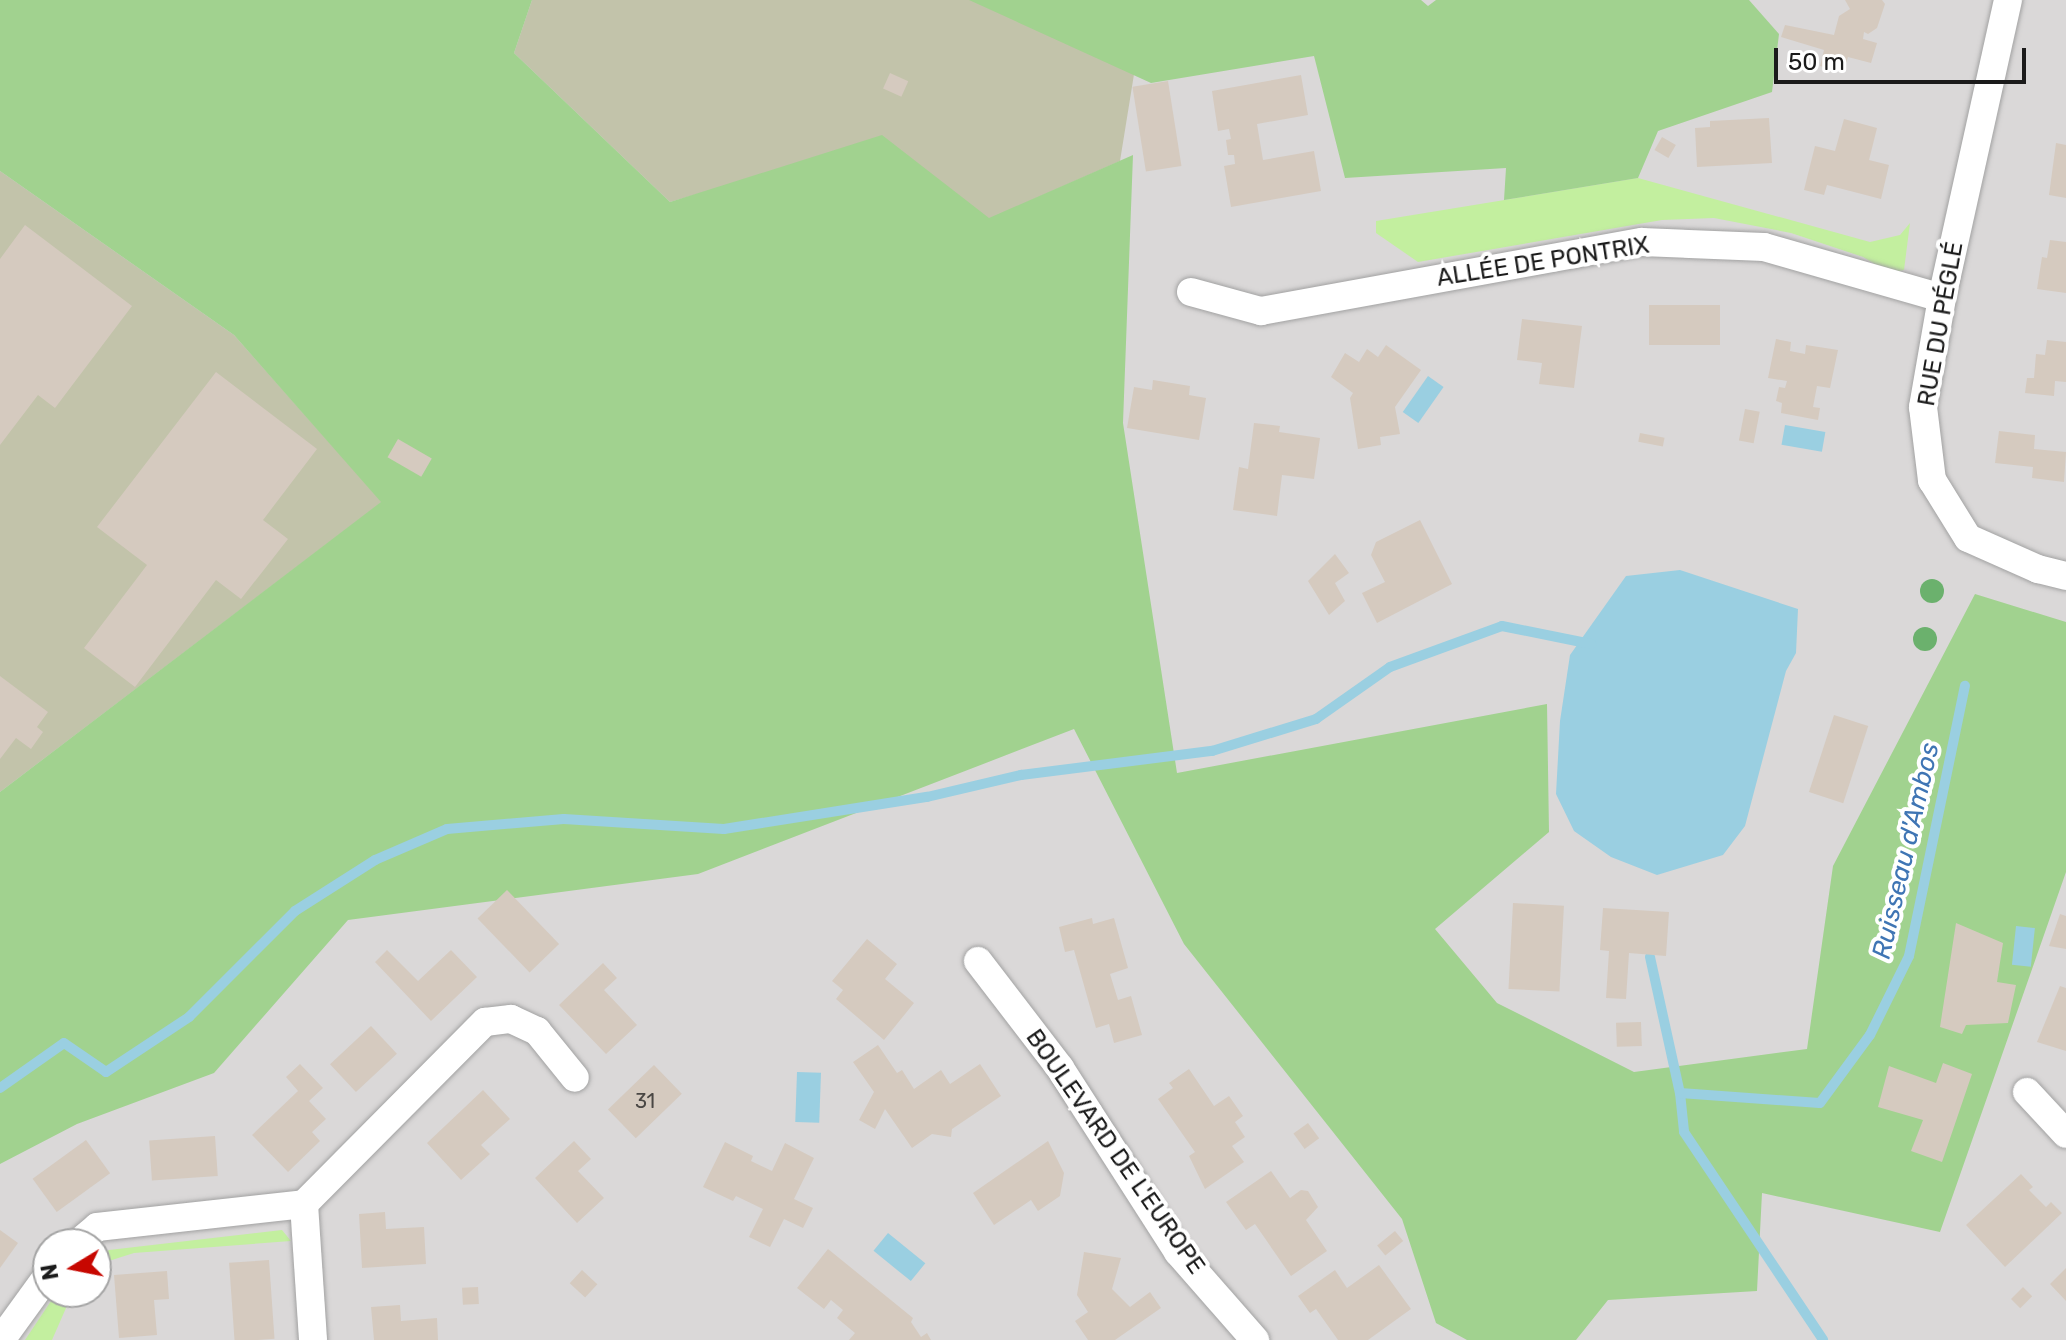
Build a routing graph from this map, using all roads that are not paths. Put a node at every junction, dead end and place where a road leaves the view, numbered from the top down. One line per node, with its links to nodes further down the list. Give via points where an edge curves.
1 (2008, 0): 3 (street, RUE DU PÉGLÉ)
2 (1191, 292): 3 (street, ALLÉE DE PONTRIX, via 1261,311 1642,242 1764,247)
3 (1942, 298): 4 (street, RUE DU PÉGLÉ, via 1923,407 1932,480 1968,538)
4 (2066, 576)
5 (978, 961): 14 (street, BOULEVARD DE L'EUROPE, via 1060,1068 1178,1252)
6 (575, 1078): 9 (street, via 537,1031 511,1019 485,1022)
7 (2027, 1092): 8 (street)
8 (2066, 1134)
9 (304, 1204): 10 (street); 13 (street)
10 (96, 1228)
11 (32, 1297): 12 (street)
12 (1, 1340)
13 (313, 1340)
14 (1255, 1340)

